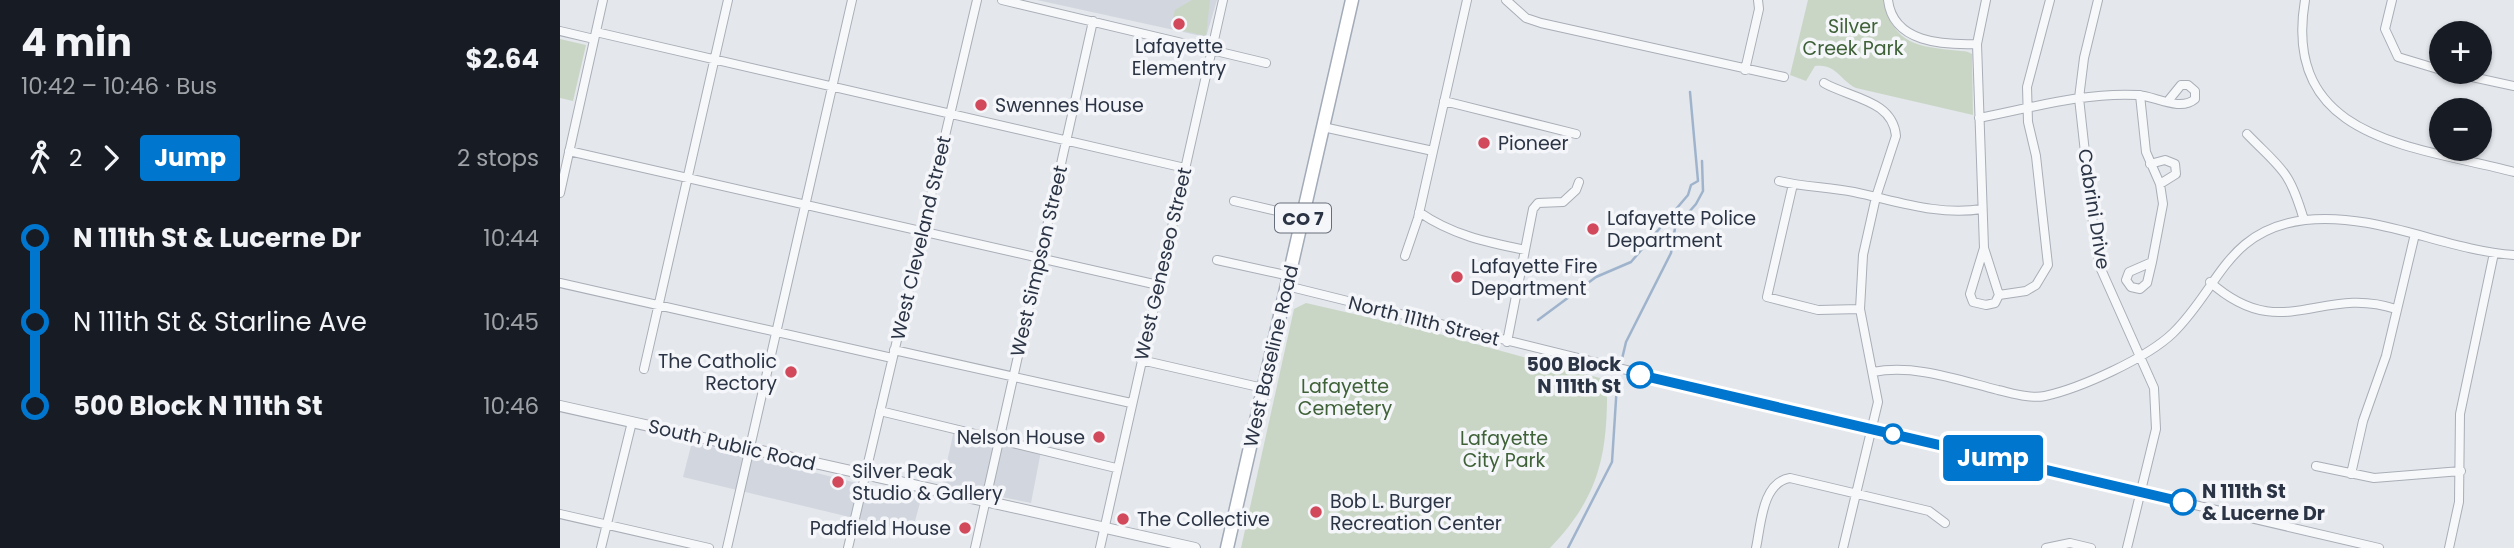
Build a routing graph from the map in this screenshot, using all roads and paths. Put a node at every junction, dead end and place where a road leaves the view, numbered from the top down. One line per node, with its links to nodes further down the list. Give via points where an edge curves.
1 (603, 0): 19 (street)
2 (728, 0): 22 (street)
3 (852, 0): 30 (street)
4 (977, 0): 36 (street, West Cleveland Street)
5 (1002, 0): 17 (street)
6 (1223, 0): 21 (street, West Geneseo Street)
7 (1352, 0): 38 (main road, West Baseline Road / CO 7)
8 (1467, 0): 33 (street)
9 (1506, 0): 25 (street, via 1526,18 1541,23)
10 (1758, 0): 25 (street)
11 (1888, 0): 20 (street, via 1895,21 1912,35 1935,42)
12 (1986, 0): 20 (street)
13 (2050, 0): 35 (street, via 2027,87)
14 (2098, 0): 32 (street, Cabrini Drive)
15 (2305, 0): 47 (street, via 2302,29 2307,65 2327,101 2350,122 2387,142)
16 (2392, 0): 24 (street, via 2385,29 2398,57)
17 (1093, 21): 21 (street); 41 (street, West Simpson Street)
18 (560, 31): 19 (street)
19 (595, 36): 22 (street); 42 (street)
20 (1977, 44): 37 (street)
21 (1212, 48): 23 (street); 46 (street, West Geneseo Street)
22 (714, 60): 30 (street); 48 (street)
23 (1266, 63)
24 (2429, 66)
25 (1745, 70): 26 (street)
26 (1784, 77)
27 (2492, 81): 29 (street)
28 (1824, 83): 54 (street, via 1879,106 1892,119 1893,150)
29 (2514, 86)
30 (832, 87): 36 (street); 56 (street)
31 (2140, 95): 32 (street); 34 (street); 45 (street)
32 (2080, 98): 35 (street); 82 (street, Cabrini Drive, via 2099,267)
33 (1444, 101): 39 (street); 43 (street)
34 (2168, 101)
35 (2027, 109): 37 (street); 75 (street, via 2048,265 2036,285)
36 (950, 114): 41 (street); 61 (street, West Cleveland Street)
37 (1979, 118): 57 (street)
38 (1323, 127): 43 (street); 59 (main road, West Baseline Road / CO 7)
39 (1576, 134)
40 (2247, 134): 60 (street, via 2291,180)
41 (1068, 140): 46 (street); 68 (street, West Simpson Street)
42 (569, 151): 44 (street); 48 (street)
43 (1433, 151): 58 (street)
44 (564, 161): 53 (street)
45 (2150, 164): 52 (street); 52 (street, via 2165,160 2175,164 2176,174)
46 (1185, 168): 74 (street, West Geneseo Street)
47 (2514, 172)
48 (686, 177): 56 (street); 76 (street)
49 (1779, 181): 51 (street)
50 (1579, 182): 64 (street, via 1563,202 1538,203 1533,209)
51 (1793, 184): 54 (street); 77 (street, via 1767,297 1818,310)
52 (2160, 184): 70 (street, via 2162,217)
53 (560, 193)
54 (1875, 197): 57 (street, via 1937,210); 77 (street, via 1863,255)
55 (1234, 201): 59 (street)
56 (805, 205): 61 (street); 79 (street)
57 (1982, 209): 63 (street)
58 (1419, 212): 64 (street, via 1468,238); 67 (street)
59 (1303, 217): 71 (main road, West Baseline Road / CO 7)
60 (2304, 220): 62 (street, via 2352,220); 72 (street, via 2249,241)
61 (923, 231): 68 (street); 81 (street, West Cleveland Street)
62 (2415, 234): 65 (street); 78 (street)
63 (1984, 248): 75 (street); 75 (street, via 1972,281 1973,302 1995,303)
64 (1525, 250): 80 (street)
65 (2494, 253): 66 (street); 97 (street, via 2460,414)
66 (2514, 255)
67 (1405, 256)
68 (1041, 258): 74 (street); 86 (street, West Simpson Street)
69 (1217, 260): 71 (street, North 111th Street)
70 (2152, 262)
71 (1289, 281): 80 (street, North 111th Street); 87 (main road, West Baseline Road / CO 7)
72 (2210, 282): 78 (street, via 2234,300 2269,313 2351,301); 82 (street, via 2175,332)
73 (560, 283): 76 (street)
74 (1158, 285): 83 (street, West Geneseo Street)
75 (1999, 295)
76 (658, 306): 79 (street); 84 (street)
77 (1860, 309): 85 (street)
78 (2396, 310): 98 (street)
79 (776, 333): 81 (street); 94 (street)
80 (1507, 342): 92 (street, North 111th Street)
81 (893, 354): 86 (street); 90 (street, West Cleveland Street)
82 (2140, 355): 85 (street, via 2043,397 1915,370); 100 (street, Cabrini Drive, via 2154,388 2157,411)
83 (1141, 359): 87 (street); 88 (street, West Geneseo Street)
84 (645, 369)
85 (1873, 372): 92 (street, via 1878,402)
86 (1013, 376): 88 (street); 93 (street, West Simpson Street)
87 (1263, 388): 114 (main road, West Baseline Road / CO 7)
88 (1131, 403): 96 (street, West Geneseo Street)
89 (560, 406): 91 (street, South Public Road)
90 (880, 411): 93 (street); 99 (street, West Cleveland Street)
91 (632, 422): 94 (street, South Public Road); 105 (street)
92 (1872, 429): 100 (street, North 111th Street); 101 (street)
93 (999, 439): 96 (street); 102 (street, West Simpson Street)
94 (750, 450): 99 (street, South Public Road); 109 (street)
95 (2316, 466): 98 (street)
96 (1116, 468): 106 (street, West Geneseo Street)
97 (2460, 471): 98 (street, via 2392,478); 121 (street)
98 (2351, 474)
99 (864, 476): 102 (street, South Public Road); 110 (street, West Cleveland Street)
100 (2141, 492): 119 (street, Cabrini Drive); 120 (street, North 111th Street)
101 (1856, 494): 104 (street, via 1929,511); 115 (street, via 1790,478 1781,480 1770,491); 116 (street)
102 (986, 502): 106 (street, South Public Road); 111 (street, West Simpson Street)
103 (560, 514): 105 (street)
104 (1945, 523)
105 (606, 525): 107 (street); 108 (street)
106 (1104, 529): 112 (street, West Geneseo Street); 113 (street, South Public Road)
107 (601, 548)
108 (709, 548)
109 (727, 548)
110 (848, 548)
111 (975, 548)
112 (1100, 548)
113 (1195, 548)
114 (1227, 548)
115 (1756, 548)
116 (1843, 548)
117 (2046, 548): 118 (street, via 2070,543)
118 (2091, 548)
119 (2127, 548)
120 (2379, 548)
121 (2449, 548)

